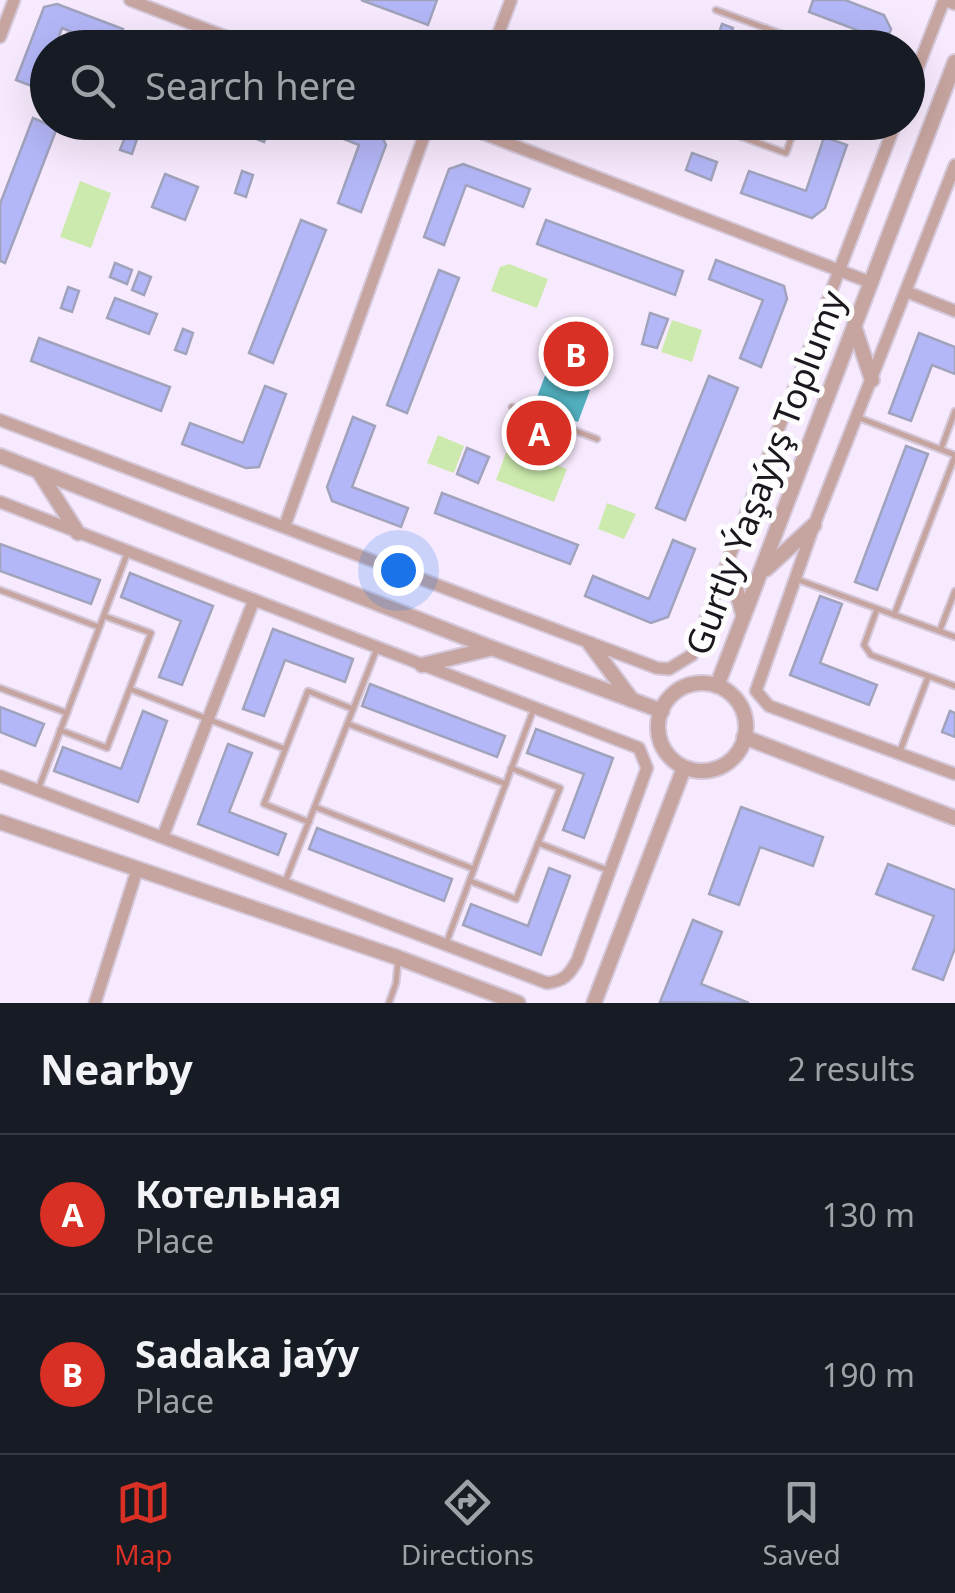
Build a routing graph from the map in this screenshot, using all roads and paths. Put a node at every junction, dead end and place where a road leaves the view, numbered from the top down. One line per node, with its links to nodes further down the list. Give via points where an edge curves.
1 (130, 0): 8 (street)
2 (512, 0): 9 (street)
3 (944, 0): 4 (street); 12 (street)
4 (955, 4)
5 (8, 6): 11 (street)
6 (716, 10): 7 (lane)
7 (766, 28): 10 (lane)
8 (208, 30)
9 (500, 30)
10 (771, 30)
11 (0, 37)
12 (925, 50)
13 (955, 62): 21 (street, Gurtly Ýaşaýyş Toplumy)
14 (423, 140): 37 (street)
15 (502, 140): 20 (street, Gurtly Ýaşaýyş Toplumy)
16 (750, 140): 17 (lane, via 786,153)
17 (791, 140)
18 (889, 140): 20 (street)
19 (955, 165): 22 (street)
20 (842, 270): 21 (street, Gurtly Ýaşaýyş Toplumy); 40 (street)
21 (872, 282): 24 (street, Gurtly Ýaşaýyş Toplumy)
22 (907, 292): 23 (street); 25 (street)
23 (955, 311)
24 (854, 326): 25 (street); 41 (street, Gurtly Ýaşaýyş Toplumy)
25 (872, 380): 28 (street)
26 (512, 407): 30 (lane)
27 (955, 410): 31 (lane)
28 (857, 417): 31 (lane); 36 (street)
29 (0, 420): 37 (street, Gurtly Ýaşaýyş Toplumy)
30 (597, 439)
31 (941, 449): 32 (lane)
32 (955, 455): 48 (lane)
33 (0, 456): 34 (street)
34 (38, 471): 38 (street); 55 (street)
35 (0, 502): 38 (street)
36 (814, 525): 41 (street); 42 (street)
37 (285, 526): 53 (street, Gurtly Ýaşaýyş Toplumy)
38 (78, 533): 39 (street)
39 (128, 552): 45 (street); 49 (lane)
40 (730, 564): 47 (street); 53 (street, Gurtly Ýaşaýyş Toplumy, via 692,655 669,669)
41 (762, 573): 47 (street, Gurtly Ýaşaýyş Toplumy)
42 (796, 579): 46 (lane); 72 (street, via 758,680 760,700)
43 (0, 590): 50 (lane)
44 (955, 591): 51 (lane)
45 (254, 600): 54 (street); 67 (street)
46 (878, 609): 48 (lane); 57 (lane, via 864,644 871,655)
47 (743, 614): 58 (street, Gurtly Ýaşaýyş Toplumy)
48 (894, 615): 51 (lane)
49 (103, 616): 50 (lane); 61 (lane, via 150,634)
50 (98, 627): 66 (lane)
51 (940, 631): 52 (lane)
52 (955, 637)
53 (590, 644): 62 (street)
54 (378, 648): 56 (street); 64 (lane)
55 (492, 648): 56 (street); 62 (street)
56 (422, 665): 63 (street)
57 (928, 676): 59 (lane); 72 (lane)
58 (717, 686): 65 (street, via 685,686); 70 (street, via 740,706)
59 (955, 686)
60 (0, 688): 66 (lane)
61 (130, 689): 67 (lane); 69 (lane, via 107,748)
62 (632, 701): 65 (street)
63 (534, 708): 73 (lane); 87 (street, via 639,748 646,759)
64 (353, 709): 68 (lane); 71 (lane, via 308,691)
65 (662, 711): 74 (street, via 661,743)
66 (66, 713): 69 (lane)
67 (208, 719): 71 (lane); 83 (street)
68 (348, 724): 77 (lane); 79 (lane)
69 (60, 730): 78 (lane)
70 (744, 737): 74 (street, via 725,764); 80 (street)
71 (285, 749): 82 (lane, via 264,804)
72 (899, 754): 75 (street)
73 (512, 768): 77 (lane); 84 (lane, via 560,788)
74 (684, 768): 95 (street)
75 (955, 774)
76 (0, 776): 78 (street)
77 (506, 784): 85 (lane)
78 (38, 790): 83 (street)
79 (315, 807): 82 (lane); 85 (lane)
80 (955, 818)
81 (0, 822): 86 (street)
82 (309, 822): 89 (lane)
83 (163, 836): 89 (street)
84 (538, 843): 87 (lane); 88 (lane, via 516,899)
85 (474, 869): 88 (lane)
86 (137, 870): 91 (street); 92 (street)
87 (610, 871): 90 (street, via 577,960 559,981 547,983)
88 (470, 881): 90 (lane)
89 (285, 883): 90 (street)
90 (446, 944)
91 (399, 958): 93 (lane); 94 (street)
92 (94, 1003)
93 (389, 1003)
94 (518, 1003)
95 (594, 1003)

